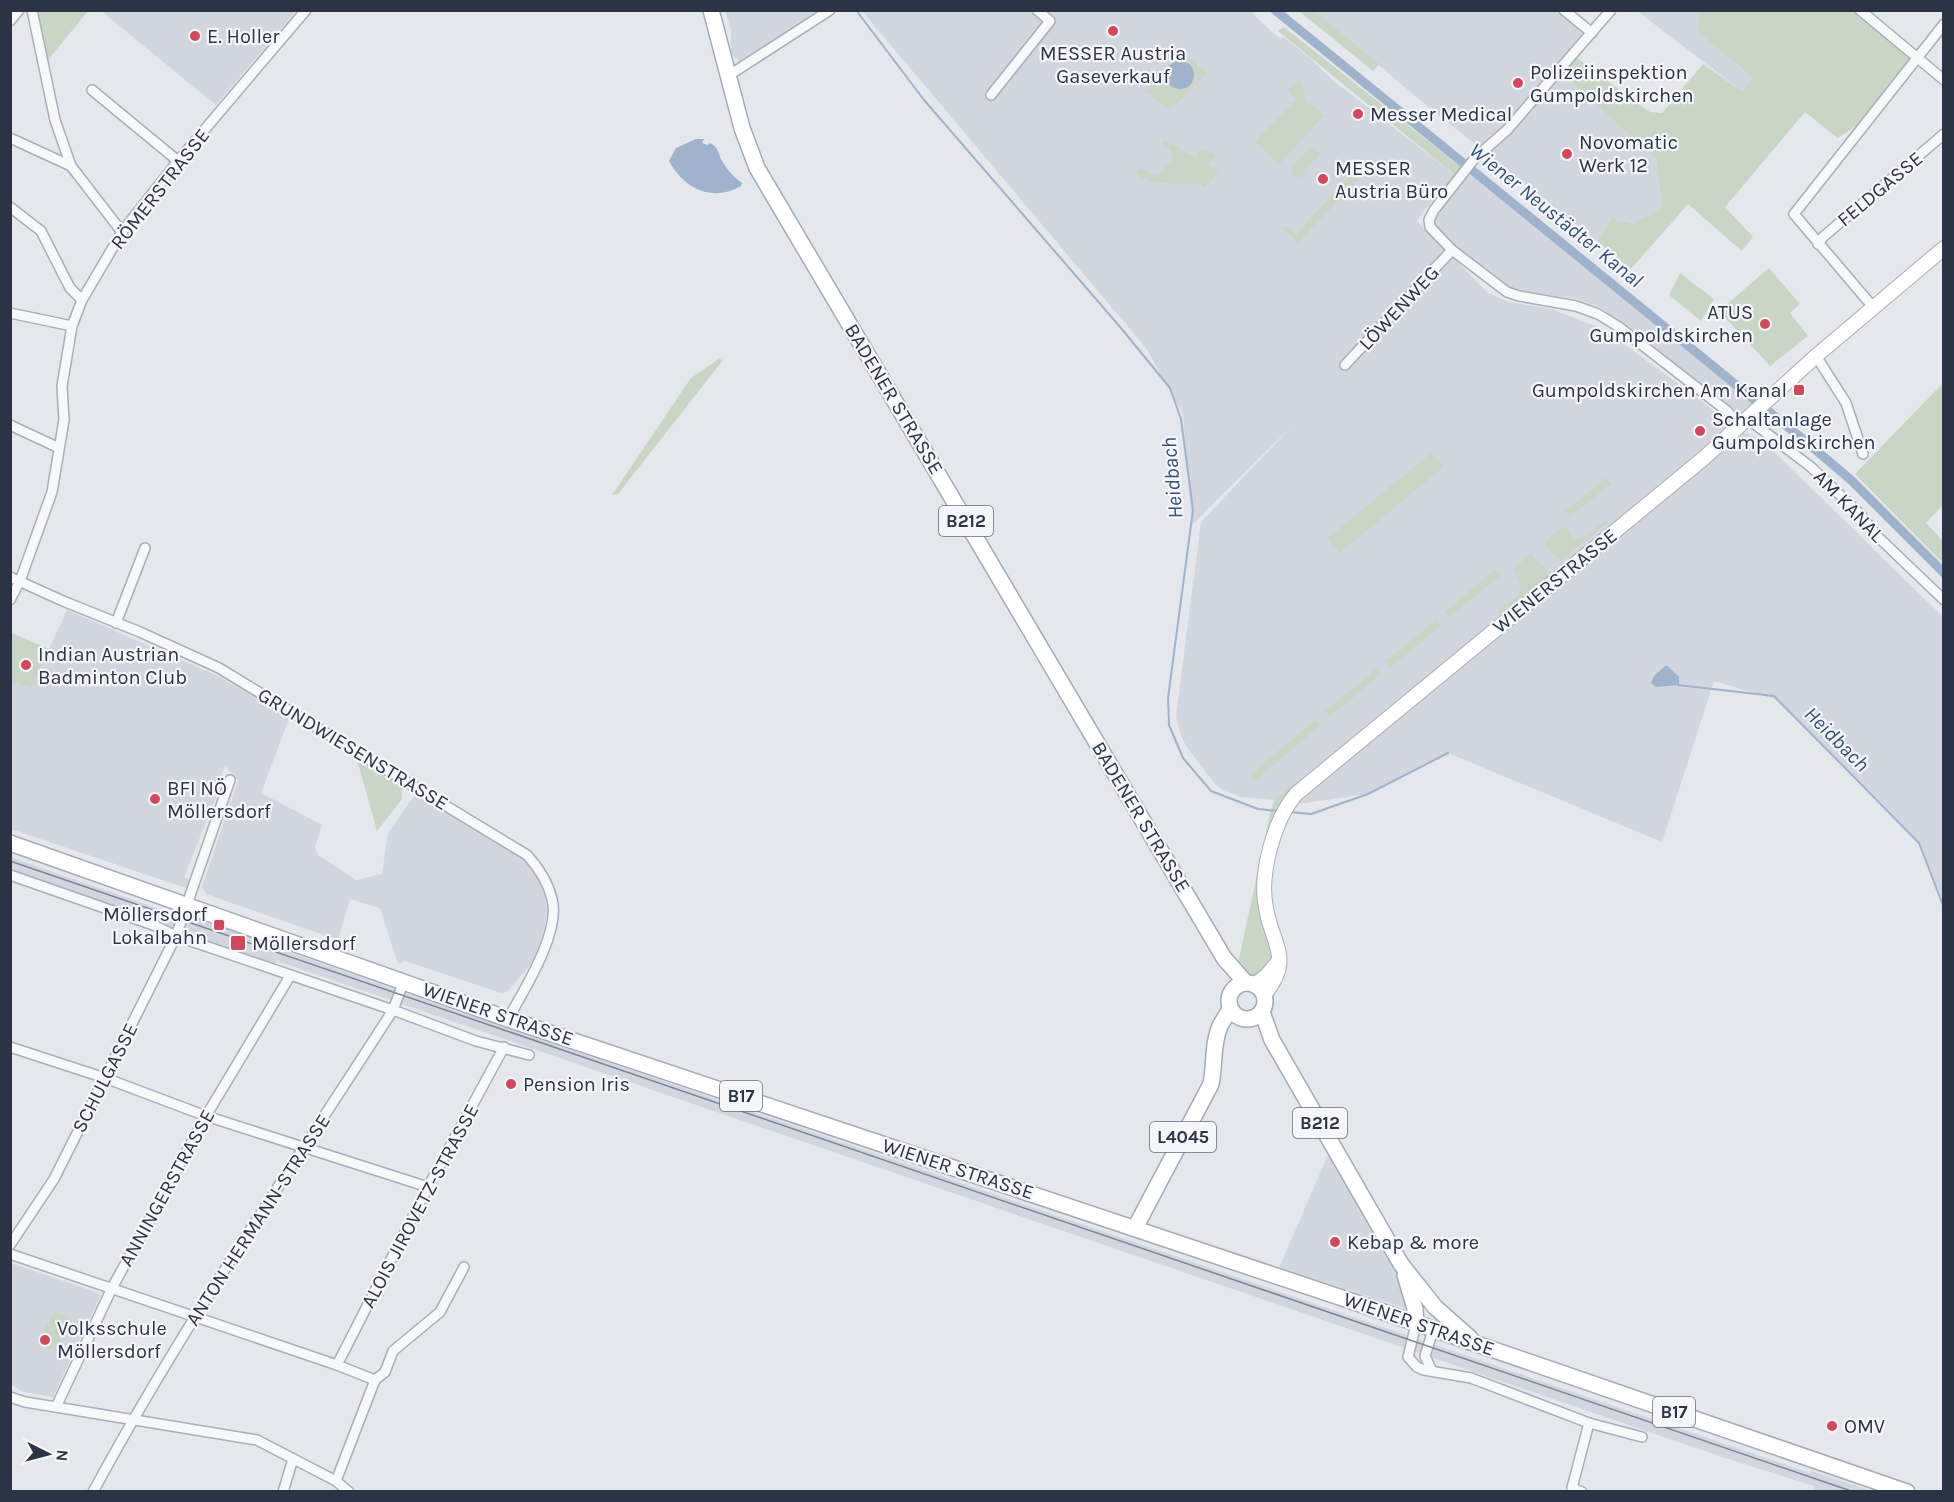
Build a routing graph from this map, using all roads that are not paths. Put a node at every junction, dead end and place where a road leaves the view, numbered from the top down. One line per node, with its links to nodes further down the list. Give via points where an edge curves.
1 (19, 10): 10 (street)
2 (32, 10): 21 (street, via 55,120)
3 (306, 10): 20 (street, RÖMERSTRASSE)
4 (711, 10): 14 (main road, BADENER STRASSE / B212)
5 (830, 10): 14 (street)
6 (1037, 10): 17 (street, via 1050,21)
7 (1564, 10): 12 (street)
8 (1611, 10): 12 (street)
9 (1860, 10): 13 (street)
10 (10, 21)
11 (1944, 24): 13 (street)
12 (1592, 33): 26 (street, AM KANAL, via 1507,130 1473,161 1434,210 1430,227)
13 (1917, 57): 15 (street); 24 (street, via 1794,214)
14 (728, 76): 47 (main road, BADENER STRASSE / B212, via 757,168)
15 (1944, 80)
16 (92, 90): 20 (street)
17 (991, 95)
18 (1944, 134): 24 (street, FELDGASSE)
19 (10, 138): 21 (street)
20 (178, 161): 23 (street, RÖMERSTRASSE)
21 (71, 166): 23 (street)
22 (10, 207): 27 (street, via 41,231 70,288)
23 (122, 232): 27 (street, RÖMERSTRASSE)
24 (1818, 244): 28 (street)
25 (1944, 248): 28 (street, WIENERSTRASSE)
26 (1452, 250): 32 (street, LÖWENWEG); 33 (street, AM KANAL, via 1507,292 1598,314 1726,411)
27 (82, 300): 30 (street, RÖMERSTRASSE)
28 (1873, 307): 31 (street, WIENERSTRASSE)
29 (10, 313): 30 (street)
30 (72, 326): 35 (street, RÖMERSTRASSE, via 62,386 64,420)
31 (1816, 356): 33 (street, WIENERSTRASSE); 36 (street, via 1846,403)
32 (1345, 365)
33 (1748, 419): 40 (street, AM KANAL, via 1811,467); 50 (street, WIENERSTRASSE, via 1289,802 1270,850 1264,894 1279,960)
34 (10, 425): 35 (street)
35 (59, 448): 38 (street, RÖMERSTRASSE, via 52,492)
36 (1863, 454)
37 (146, 548): 41 (street)
38 (15, 579): 39 (street, RÖMERSTRASSE); 41 (street, GRUNDWIESENSTRASSE)
39 (10, 600)
40 (1944, 600)
41 (116, 623): 54 (street, GRUNDWIESENSTRASSE, via 219,668 527,855 542,874 552,898 552,921 537,966)
42 (230, 780): 45 (street, SCHULGASSE)
43 (10, 843): 45 (main road, WIENER STRASSE / B17)
44 (10, 875): 46 (street)
45 (188, 906): 46 (street, SCHULGASSE); 49 (main road, WIENER STRASSE / B17)
46 (176, 936): 48 (street); 58 (street, SCHULGASSE)
47 (1224, 958): 50 (main road, BADENER STRASSE / B212); 51 (main road, BADENER STRASSE / B212)
48 (290, 975): 52 (street); 59 (street, ANNINGERSTRASSE)
49 (404, 981): 52 (street, ANTON HERMANN-STRASSE); 54 (main road, WIENER STRASSE / B17)
50 (1255, 987): 51 (main road, via 1238,985); 53 (main road, via 1265,1002)
51 (1232, 990): 53 (main road, B212, via 1228,1003)
52 (393, 1010): 56 (street, via 476,1041); 60 (street, ANTON HERMANN-STRASSE)
53 (1245, 1015): 62 (main road, L4045, via 1220,1027 1211,1084); 65 (main road, B212, via 1272,1040)
54 (508, 1019): 62 (main road, WIENER STRASSE / B17)
55 (10, 1047): 58 (street)
56 (504, 1047): 57 (street); 61 (street, ALOIS JIROVETZ-STRASSE)
57 (529, 1055)
58 (105, 1078): 59 (street); 63 (street, SCHULGASSE, via 54,1179)
59 (206, 1116): 60 (street); 67 (street, ANNINGERSTRASSE)
60 (305, 1148): 61 (street); 68 (street, ANTON HERMANN-STRASSE)
61 (428, 1187): 72 (street, ALOIS JIROVETZ-STRASSE)
62 (1135, 1228): 69 (main road, WIENER STRASSE / B17)
63 (10, 1245)
64 (10, 1254): 67 (street)
65 (1401, 1263): 69 (main road, B212); 71 (main road, B212, via 1435,1307)
66 (464, 1267): 74 (street, via 440,1312 393,1351 385,1372)
67 (112, 1288): 68 (street); 76 (street, ANNINGERSTRASSE)
68 (195, 1316): 72 (street); 77 (street, ANTON HERMANN-STRASSE)
69 (1416, 1324): 70 (main road, WIENER STRASSE / B17); 73 (street, via 1409,1361)
70 (1433, 1330): 71 (main road, WIENER STRASSE / B17); 73 (street, via 1425,1356)
71 (1476, 1344): 86 (main road, WIENER STRASSE / B17)
72 (337, 1365): 74 (street)
73 (1432, 1371): 78 (street, via 1471,1378)
74 (375, 1380): 81 (street)
75 (10, 1396): 76 (street)
76 (57, 1407): 77 (street)
77 (132, 1419): 80 (street, via 257,1440); 82 (street, ANTON HERMANN-STRASSE)
78 (1589, 1422): 79 (street); 85 (street, via 1572,1488)
79 (1642, 1437)
80 (293, 1459): 81 (street); 83 (street)
81 (336, 1481): 84 (street)
82 (93, 1491)
83 (283, 1491)
84 (350, 1491)
85 (1582, 1491)
86 (1907, 1491)

